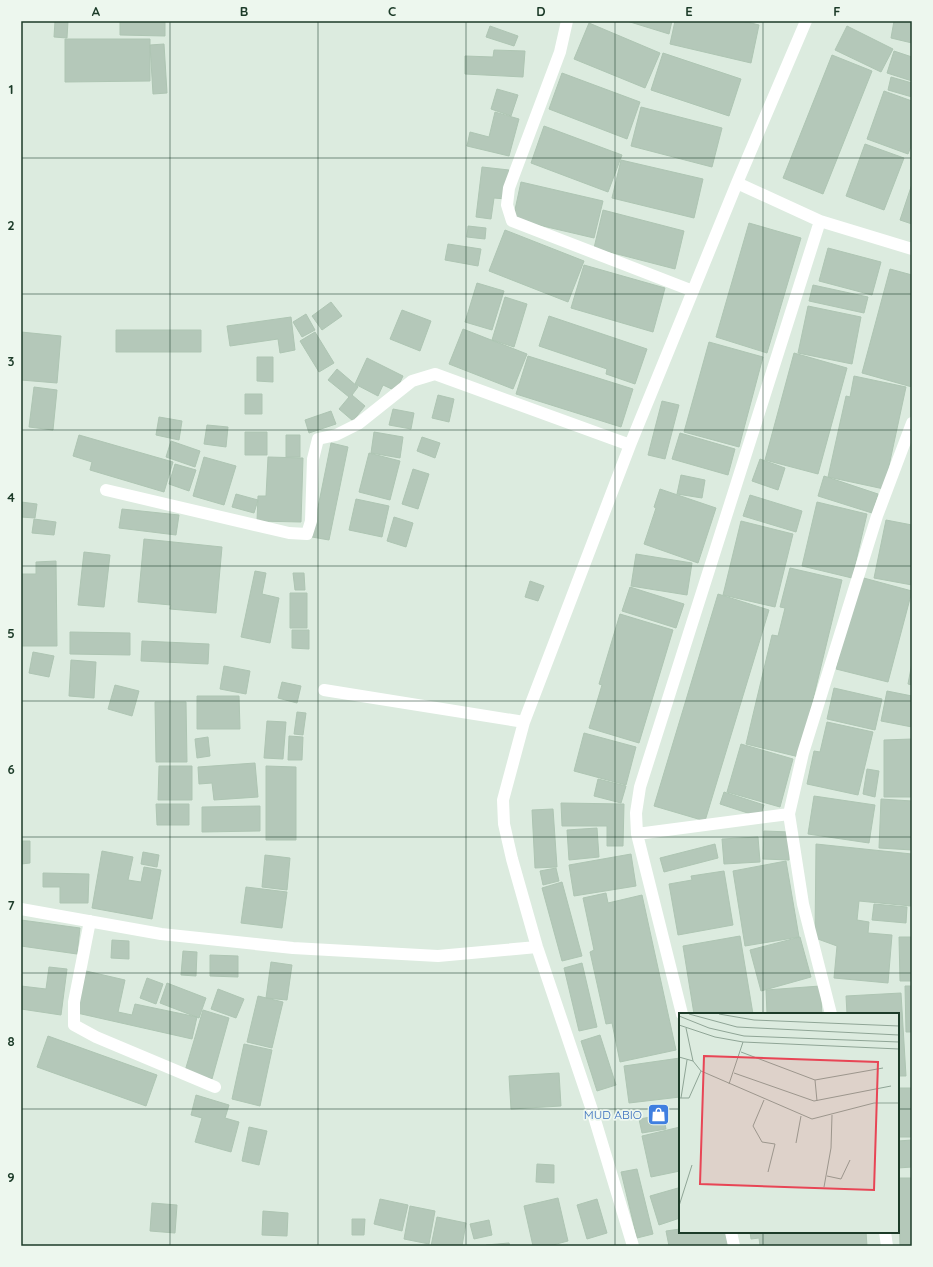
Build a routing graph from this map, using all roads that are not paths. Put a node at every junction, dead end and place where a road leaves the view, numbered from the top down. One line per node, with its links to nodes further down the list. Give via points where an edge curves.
1 (567, 21): 6 (street, via 560,52 509,188 507,204 512,221)
2 (806, 21): 3 (street)
3 (737, 183): 4 (street); 6 (street)
4 (820, 221): 5 (street); 13 (street, via 640,787 636,813)
5 (912, 249)
6 (693, 291): 8 (street)
7 (912, 423): 12 (street, via 877,516 803,753)
8 (630, 445): 9 (street, via 435,374 412,381 358,424 336,435 318,439 313,459 311,521 307,534 289,533); 11 (street)
9 (106, 490)
10 (324, 690): 11 (street)
11 (524, 722): 16 (street, via 503,800 504,824)
12 (789, 814): 13 (street); 18 (street, via 803,904)
13 (637, 834): 17 (street)
14 (21, 909): 15 (street)
15 (90, 921): 16 (street, via 161,934 293,948 388,954 438,956); 19 (street, via 74,1002 74,1025 96,1037)
16 (537, 948): 22 (street, via 592,1110)
17 (682, 1013)
18 (831, 1013)
19 (215, 1087)
20 (731, 1233): 23 (street)
21 (885, 1233): 24 (street)
22 (634, 1246)
23 (734, 1246)
24 (887, 1246)

